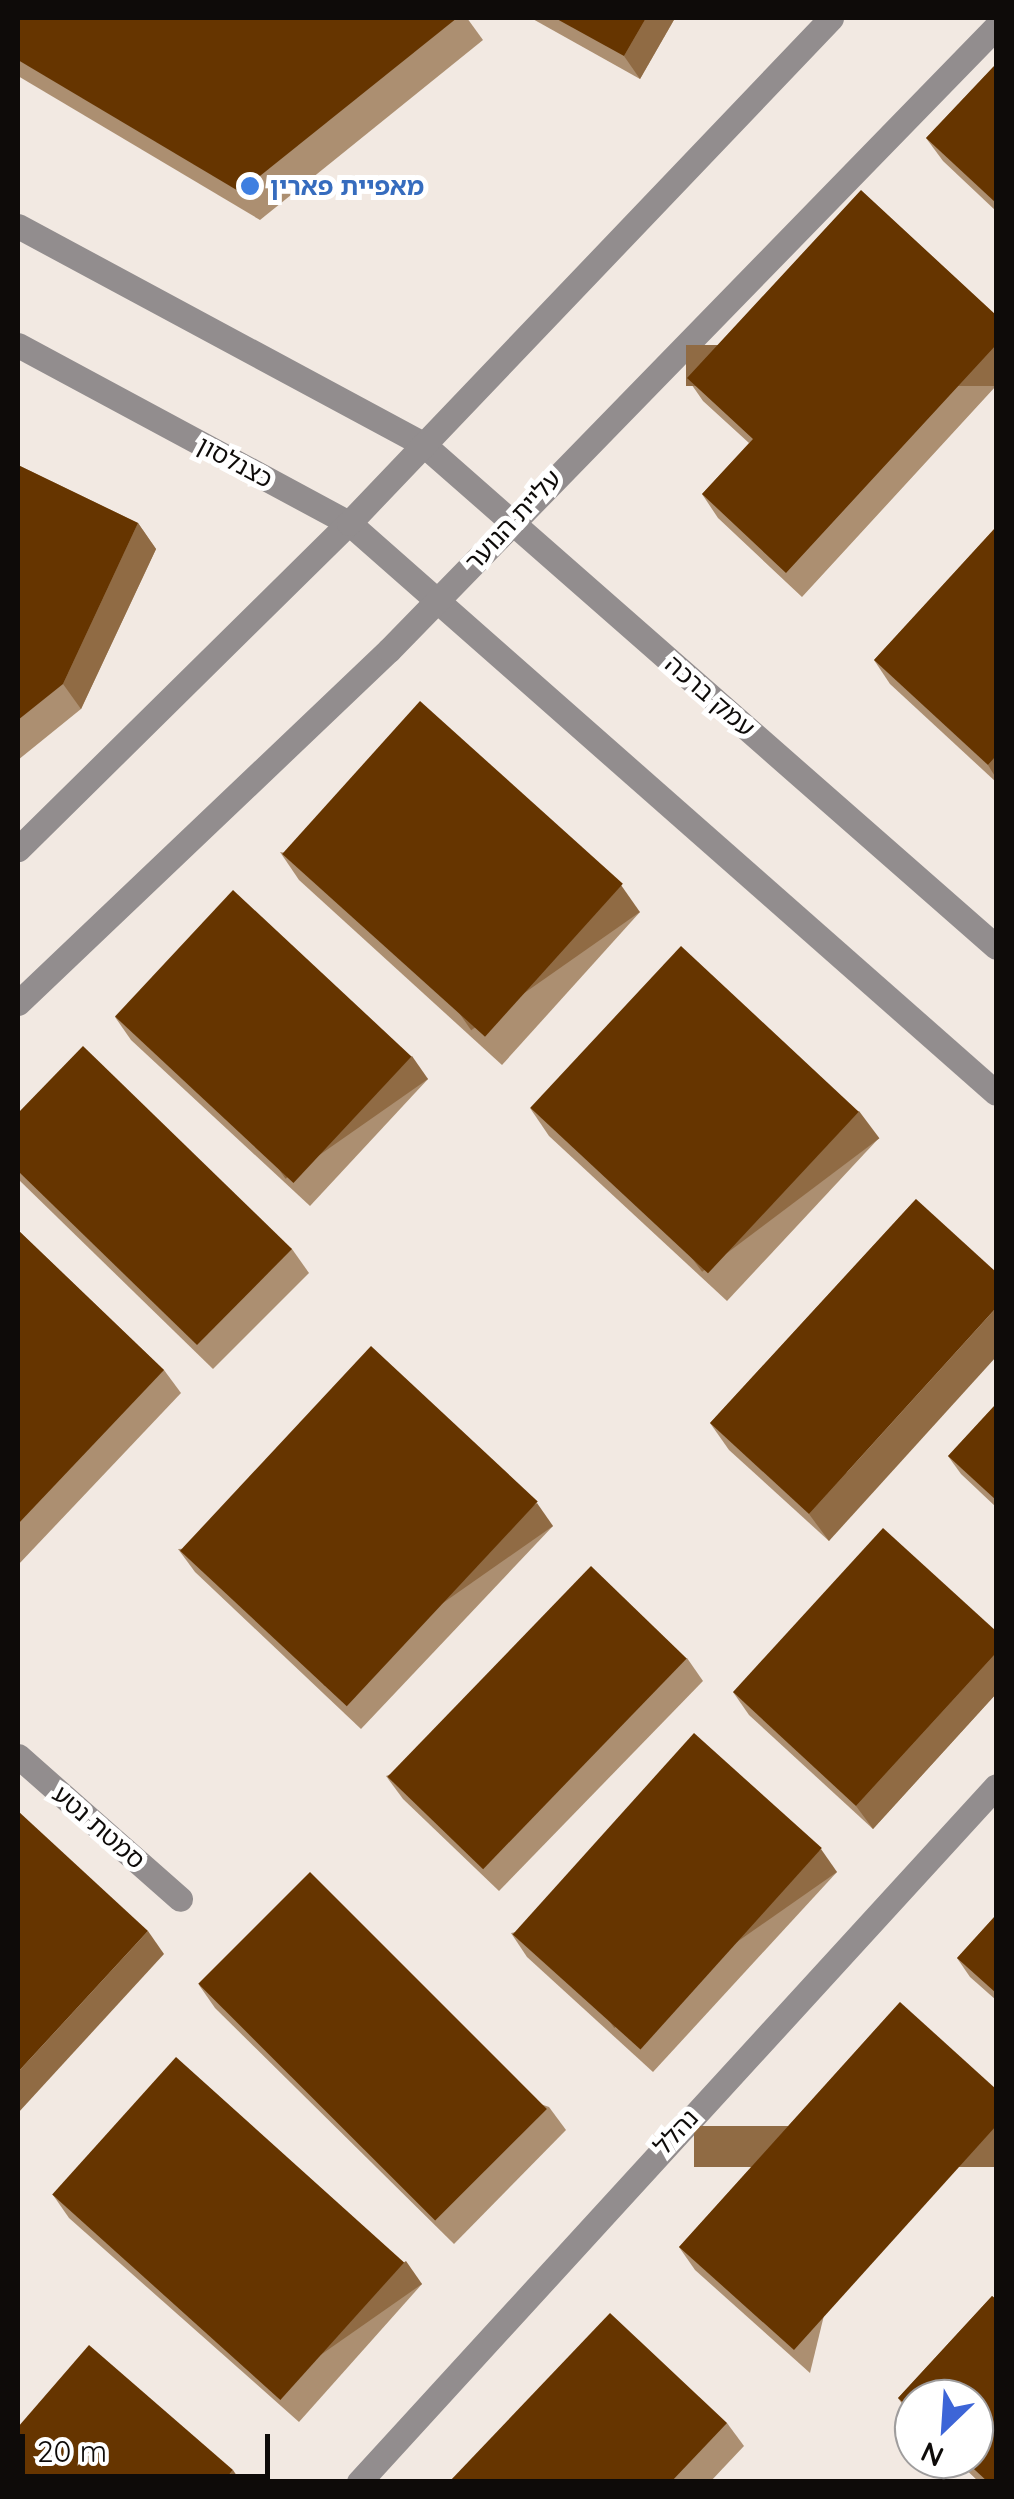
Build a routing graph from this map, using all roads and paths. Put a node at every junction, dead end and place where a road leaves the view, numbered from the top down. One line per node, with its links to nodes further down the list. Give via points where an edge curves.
1 (831, 18): 5 (street)
2 (996, 26): 6 (street, עליית הנוער)
3 (18, 226): 5 (street)
4 (18, 345): 7 (street, כצנלסון)
5 (424, 445): 6 (street, עמק ברכה); 7 (street)
6 (514, 520): 8 (street, עליית הנוער); 10 (street, עמק ברכה)
7 (348, 523): 8 (street, כצנלסון); 9 (street)
8 (439, 598): 11 (street, עליית הנוער); 12 (street)
9 (18, 849)
10 (996, 946)
11 (18, 1003)
12 (996, 1093)
13 (18, 1756): 15 (street, סמטת נטע)
14 (996, 1786): 16 (street, נהלל)
15 (180, 1899)
16 (359, 2482)

